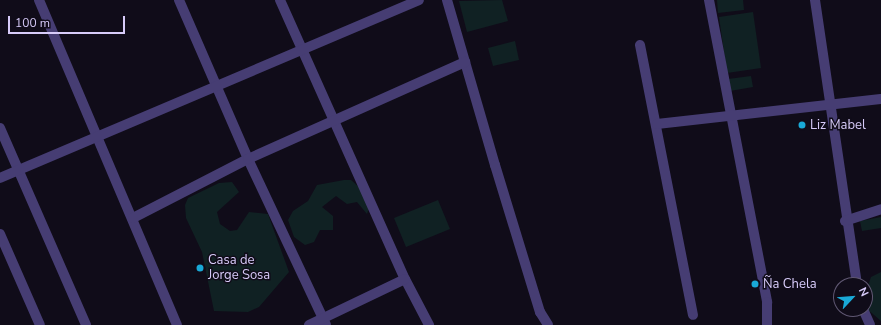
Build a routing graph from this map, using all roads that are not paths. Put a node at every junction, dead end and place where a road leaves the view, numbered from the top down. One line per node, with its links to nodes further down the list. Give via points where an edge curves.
1 (39, 0): 18 (street)
2 (179, 0): 11 (street)
3 (280, 0): 9 (street)
4 (419, 0): 9 (street)
5 (448, 0): 10 (street)
6 (709, 0): 14 (street)
7 (815, 0): 13 (street)
8 (640, 45): 16 (street)
9 (302, 48): 11 (street); 15 (street)
10 (465, 62): 15 (street); 35 (street, via 540,312)
11 (216, 87): 18 (street); 19 (street)
12 (881, 99): 13 (street)
13 (829, 105): 14 (street); 24 (street)
14 (728, 114): 16 (street); 36 (street, via 767,302)
15 (334, 120): 19 (street); 27 (street)
16 (657, 124): 28 (street)
17 (0, 128): 20 (street)
18 (97, 138): 20 (street); 23 (street)
19 (248, 159): 23 (street); 29 (street)
20 (19, 171): 21 (street); 31 (street)
21 (0, 178)
22 (881, 209): 24 (street)
23 (133, 218): 32 (street)
24 (845, 221): 26 (street)
25 (0, 234): 30 (street)
26 (856, 277)
27 (405, 279): 29 (street); 34 (street)
28 (693, 315)
29 (325, 322): 33 (street)
30 (40, 325)
31 (86, 325)
32 (177, 325)
33 (309, 325)
34 (429, 325)
35 (548, 325)
36 (768, 325)

